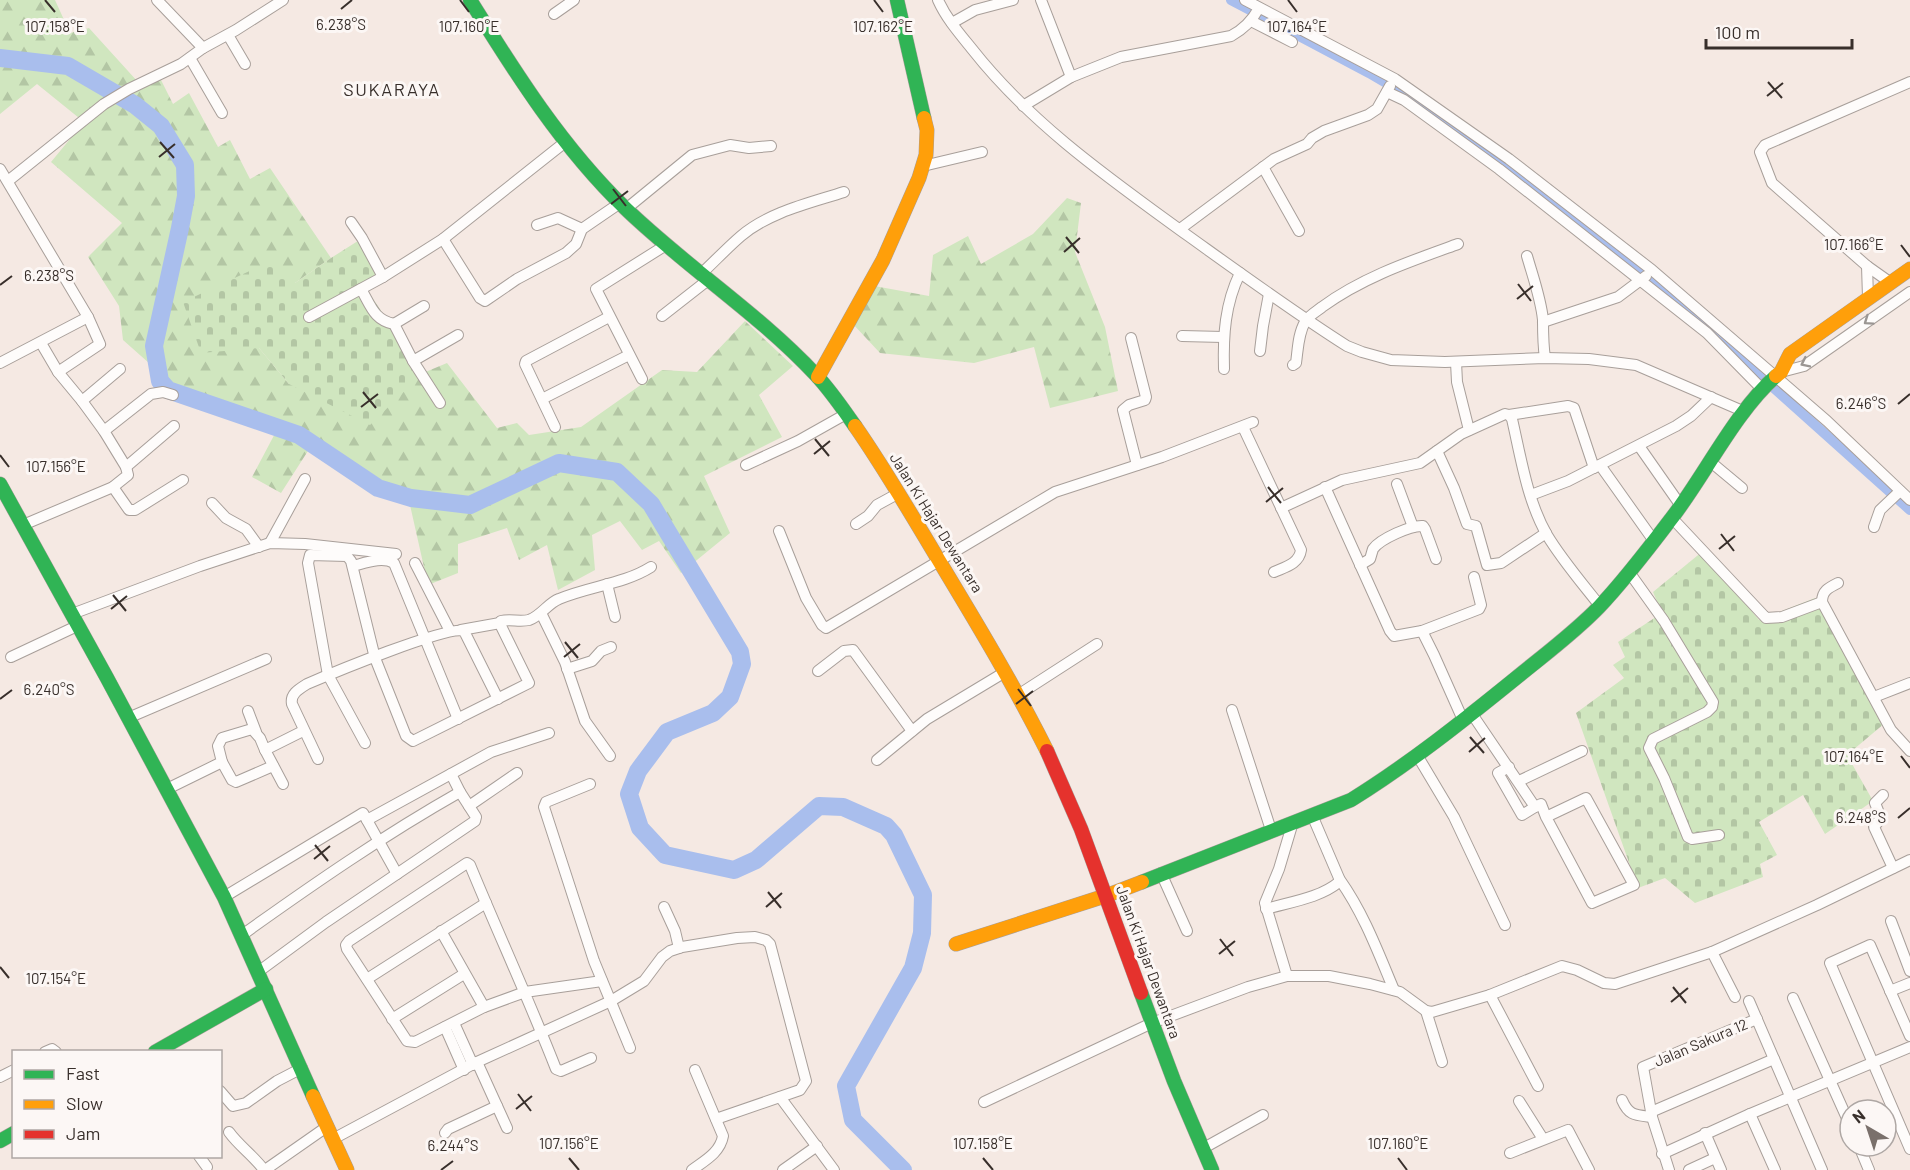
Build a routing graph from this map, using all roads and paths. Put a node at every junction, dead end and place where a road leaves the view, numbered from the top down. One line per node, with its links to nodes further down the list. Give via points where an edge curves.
1 (157, 0): 15 (street)
2 (283, 0): 13 (street)
3 (470, 0): 23 (street, Jalan Ki Hajar Dewantara)
4 (574, 0): 10 (street)
5 (897, 0): 27 (street, via 927,130)
6 (939, 0): 12 (street)
7 (1014, 0): 12 (street, via 975,10)
8 (1041, 0): 18 (street)
9 (1245, 0): 11 (street)
10 (554, 14)
11 (1255, 15): 14 (street); 18 (street, via 1231,36 1121,57); 20 (street)
12 (952, 23): 21 (street)
13 (228, 35): 15 (street); 17 (street)
14 (1292, 42)
15 (203, 48): 16 (street)
16 (190, 58): 22 (street); 30 (street, via 104,104)
17 (245, 64)
18 (1071, 77): 21 (street)
19 (1910, 82): 42 (street, via 1765,145 1760,152 1772,183)
20 (1391, 86): 26 (street); 28 (street, via 1377,109 1368,115 1324,131)
21 (1023, 106): 36 (street, via 1093,166)
22 (222, 113)
23 (564, 143): 32 (street, Jalan Ki Hajar Dewantara); 38 (street)
24 (771, 146): 32 (street, via 730,145 692,155)
25 (982, 152): 27 (street)
26 (1504, 164): 45 (street); 45 (street)
27 (923, 166): 78 (street, via 883,260)
28 (1263, 167): 36 (street); 37 (street)
29 (0, 169): 30 (street)
30 (8, 181): 55 (street)
31 (844, 192): 47 (street, via 791,209 754,227)
32 (623, 206): 35 (street); 40 (street, Jalan Ki Hajar Dewantara)
33 (351, 222): 46 (street)
34 (537, 225): 35 (street, via 558,218)
35 (582, 229): 38 (street, via 576,244 566,253 485,301)
36 (1180, 229): 44 (street)
37 (1299, 231)
38 (443, 239): 46 (street)
39 (1458, 244): 58 (street, via 1368,279)
40 (666, 245): 47 (street, Jalan Ki Hajar Dewantara); 57 (street, via 596,289)
41 (1527, 256): 59 (street)
42 (1867, 266): 48 (street); 52 (street)
43 (1909, 272): 48 (street)
44 (1240, 273): 51 (street); 64 (street)
45 (1646, 276): 59 (street, via 1618,297); 80 (street); 80 (street, via 1707,333)
46 (383, 277): 49 (street)
47 (704, 277): 54 (street); 78 (street, Jalan Ki Hajar Dewantara, via 740,304)
48 (1891, 283): 52 (street)
49 (361, 289): 56 (street); 60 (street, via 377,317)
50 (1910, 292): 67 (street, one-way to 67)
51 (1269, 294): 58 (street); 68 (street)
52 (1868, 297): 61 (street)
53 (424, 306): 60 (street)
54 (662, 316)
55 (88, 317): 66 (street); 77 (street, via 100,344)
56 (309, 317)
57 (609, 317): 69 (street); 82 (street, via 526,361)
58 (1306, 320): 72 (street, via 1362,352 1391,360); 74 (street)
59 (1543, 322): 70 (street)
60 (394, 324): 71 (street)
61 (1826, 328): 67 (street); 80 (street, via 1790,354)
62 (458, 335): 71 (street)
63 (1182, 336): 64 (street)
64 (1223, 337): 76 (street)
65 (1131, 338): 97 (street, via 1146,397 1123,410)
66 (41, 343): 73 (street); 77 (street)
67 (1835, 344): 80 (street, one-way to 80, via 1804,366)
68 (1260, 351)
69 (629, 355): 79 (street); 82 (street)
70 (1545, 358): 72 (street); 83 (street, via 1636,365)
71 (413, 362): 85 (street)
72 (1456, 362): 91 (street)
73 (0, 363)
74 (1293, 365)
75 (120, 369): 84 (street)
76 (1224, 369)
77 (58, 372): 84 (street)
78 (818, 378): 87 (street, Jalan Ki Hajar Dewantara)
79 (642, 379)
80 (1770, 381): 86 (street); 107 (street, via 1827,421)
81 (173, 395): 92 (street, via 151,394)
82 (542, 399): 90 (street)
83 (1707, 400): 86 (street); 93 (street, via 1676,426)
84 (82, 401): 92 (street)
85 (440, 402)
86 (1745, 412): 95 (street)
87 (846, 414): 96 (street); 108 (street, Jalan Ki Hajar Dewantara)
88 (1509, 415): 91 (street, via 1499,415); 99 (street, via 1574,408); 109 (street)
89 (174, 426): 98 (street)
90 (555, 427)
91 (1469, 430): 94 (street)
92 (104, 431): 98 (street)
93 (1639, 446): 99 (street); 112 (street)
94 (1437, 451): 105 (street, via 1419,463 1342,480); 120 (street, via 1467,524 1476,526 1487,565 1501,563)
95 (1712, 463): 106 (street); 112 (street)
96 (746, 465)
97 (1137, 465): 113 (street, via 1248,425); 126 (street, via 1055,492)
98 (126, 467): 104 (street, via 126,479)
99 (1597, 467): 109 (street); 121 (street)
100 (305, 479): 122 (street)
101 (183, 480): 104 (street, via 135,510 129,510)
102 (0, 484): 116 (street)
103 (1397, 484): 117 (street)
104 (113, 487): 116 (street)
105 (1326, 488): 113 (street); 128 (street)
106 (1742, 488)
107 (1899, 492): 110 (street); 118 (street, via 1880,510)
108 (899, 493): 115 (street, via 878,504); 126 (street, Jalan Ki Hajar Dewantara)
109 (1531, 495): 120 (street)
110 (1910, 500)
111 (212, 502): 123 (street, via 226,518 246,529)
112 (1681, 506): 114 (street)
113 (1281, 508): 131 (street, via 1300,554 1294,562)
114 (1672, 518): 121 (street); 136 (street, via 1766,618)
115 (856, 524)
116 (23, 525): 140 (street)
117 (1413, 527): 125 (street, via 1423,526); 128 (street, via 1377,546 1370,559)
118 (1874, 527)
119 (779, 531): 126 (street, via 806,598 826,628)
120 (1546, 534): 137 (street)
121 (1654, 541): 132 (street)
122 (270, 543): 123 (street); 124 (street)
123 (259, 547): 140 (street, via 200,566)
124 (396, 554)
125 (1436, 559)
126 (939, 560): 152 (street, Jalan Ki Hajar Dewantara)
127 (415, 563): 142 (street)
128 (1360, 565): 143 (street, via 1392,635)
129 (352, 566): 144 (street, via 378,560 394,563); 148 (street); 153 (street, via 347,556 313,553 308,559)
130 (651, 567): 135 (street, via 633,578)
131 (1274, 572)
132 (1629, 572): 137 (street); 193 (street, via 1713,702 1707,712 1653,739 1649,748 1688,837)
133 (1474, 578): 143 (street, via 1482,607)
134 (1838, 583): 136 (street, via 1825,590)
135 (607, 584): 138 (street, via 557,599); 139 (street)
136 (1822, 602): 156 (street)
137 (1600, 606): 160 (street)
138 (541, 613): 141 (street, via 530,619); 150 (street)
139 (615, 617)
140 (75, 620): 147 (street); 161 (street)
141 (500, 623): 142 (street); 157 (street, via 529,681)
142 (456, 630): 144 (street); 157 (street, via 466,634)
143 (1422, 631): 160 (street)
144 (425, 639): 148 (street); 162 (street)
145 (1097, 645): 155 (street)
146 (611, 647): 150 (street, via 592,661)
147 (11, 657)
148 (375, 658): 153 (street); 162 (street, via 411,740 417,741)
149 (266, 659): 161 (street)
150 (567, 669): 172 (street, via 585,721)
151 (818, 671): 164 (street, via 844,651 853,650)
152 (1005, 672): 155 (street, Jalan Ki Hajar Dewantara); 164 (street)
153 (328, 675): 163 (street, via 307,684 291,699); 167 (street)
154 (1910, 683): 156 (street)
155 (1018, 695): 200 (street, Jalan Ki Hajar Dewantara, via 1056,770)
156 (1874, 697): 170 (street, via 1892,730)
157 (498, 699): 162 (street)
158 (1232, 710): 192 (street)
159 (248, 711): 165 (street)
160 (1468, 717): 171 (street); 177 (street)
161 (128, 718): 183 (street)
162 (458, 719)
163 (303, 731): 168 (street); 173 (street)
164 (912, 731): 174 (street)
165 (256, 732): 168 (street); 175 (street, via 245,730 222,738 218,746)
166 (549, 733): 179 (street, via 491,752)
167 (365, 743)
168 (265, 750): 176 (street)
169 (1582, 751): 180 (street)
170 (1910, 751)
171 (1418, 755): 188 (street, via 1366,792); 206 (street, via 1454,817)
172 (610, 756)
173 (318, 759)
174 (877, 760)
175 (222, 762): 176 (street, via 236,782); 183 (street)
176 (273, 766): 181 (street)
177 (1509, 767): 180 (street); 187 (street, via 1498,773 1522,814)
178 (517, 773): 186 (street)
179 (451, 774): 184 (street); 190 (street)
180 (1519, 781): 187 (street)
181 (283, 784)
182 (590, 784): 218 (street, via 546,802 544,807)
183 (167, 789): 201 (street)
184 (460, 792): 186 (street); 194 (street)
185 (1883, 795): 196 (street, via 1875,803 1881,818 1874,827)
186 (469, 806): 198 (street, via 475,821)
187 (1535, 807): 189 (street, via 1541,804)
188 (1312, 815): 191 (street); 199 (street)
189 (1546, 817): 189 (street, via 1592,903 1634,885 1586,798)
190 (367, 820): 194 (street); 201 (street, via 363,813)
191 (1293, 822): 192 (street); 204 (street, via 1265,901)
192 (1271, 830): 197 (street)
193 (1719, 835)
194 (379, 841): 198 (street); 209 (street)
195 (1910, 860): 196 (street)
196 (1893, 868): 212 (street)
197 (1161, 873): 200 (street); 208 (street)
198 (398, 874): 214 (street)
199 (1340, 880): 204 (street, via 1310,897); 221 (street, via 1370,931)
200 (1108, 895): 210 (street); 233 (street, Jalan Ki Hajar Dewantara)
201 (224, 897): 209 (street)
202 (486, 903): 207 (street); 217 (street, via 470,865 462,865 349,941 347,949); 222 (street)
203 (664, 907): 211 (street)
204 (1266, 909): 216 (street)
205 (1891, 921): 213 (street)
206 (1505, 925)
207 (441, 931): 215 (street); 217 (street)
208 (1187, 931)
209 (242, 936): 214 (street)
210 (956, 944)
211 (679, 948): 227 (street, via 662,957 644,981); 250 (street, via 755,937 770,944 806,1081 803,1088)
212 (1712, 952): 224 (street, via 1610,985 1562,966); 225 (street)
213 (1910, 971)
214 (258, 972): 220 (street)
215 (464, 974): 229 (street); 231 (street)
216 (1287, 976): 221 (street, via 1329,976); 233 (street)
217 (367, 979): 231 (street)
218 (602, 981): 222 (street); 227 (street)
219 (1910, 983): 223 (street)
220 (266, 989): 239 (street); 245 (street)
221 (1394, 990): 230 (street)
222 (525, 992): 229 (street); 235 (street)
223 (1890, 992): 236 (street); 243 (street, via 1870,945 1830,963)
224 (1490, 995): 230 (street); 248 (street)
225 (1735, 997)
226 (1793, 998): 247 (street)
227 (611, 1001): 235 (street); 238 (street)
228 (1749, 1001): 232 (street)
229 (484, 1007): 234 (street)
230 (1426, 1011): 242 (street)
231 (392, 1019): 234 (street, via 410,1043)
232 (1756, 1019): 241 (street); 257 (street, Jalan Sakura 12, via 1645,1066)
233 (1152, 1023): 255 (street); 268 (street, Jalan Ki Hajar Dewantara)
234 (450, 1025): 244 (street)
235 (541, 1032): 240 (street, via 559,1071); 244 (street)
236 (1910, 1036)
237 (1910, 1047): 243 (street)
238 (630, 1048)
239 (159, 1050)
240 (591, 1058)
241 (1774, 1059): 251 (street); 257 (street)
242 (1442, 1062)
243 (1873, 1063): 247 (street); 269 (street)
244 (471, 1066): 256 (street); 263 (street)
245 (302, 1068): 249 (street, via 246,1103 233,1106); 263 (street)
246 (695, 1070): 260 (street)
247 (1832, 1081): 251 (street); 252 (street)
248 (1538, 1086)
249 (222, 1093)
250 (780, 1097): 260 (street); 267 (street)
251 (1790, 1097): 258 (street); 287 (street)
252 (1839, 1098)
253 (1622, 1100): 257 (street, via 1632,1113)
254 (1519, 1101): 266 (street)
255 (984, 1102)
256 (497, 1106): 261 (street); 264 (street)
257 (1651, 1114): 271 (street, Jalan Sakura 12)
258 (1750, 1114): 265 (street); 286 (street)
259 (1263, 1115): 268 (street)
260 (716, 1119): 278 (street, via 722,1142)
261 (507, 1128)
262 (229, 1132): 276 (street)
263 (331, 1132): 274 (street); 277 (street)
264 (445, 1132)
265 (1705, 1133): 271 (street); 273 (street)
266 (1543, 1139): 270 (street); 282 (street, via 1569,1130)
267 (817, 1146): 279 (street); 280 (street)
268 (1203, 1149): 281 (street, Jalan Ki Hajar Dewantara)
269 (1910, 1149)
270 (1510, 1153)
271 (1662, 1154): 283 (street, Jalan Sakura 12)
272 (200, 1158): 275 (street)
273 (1715, 1158): 284 (street); 285 (street)
274 (279, 1166): 276 (street)
275 (207, 1167)
276 (264, 1170)
277 (347, 1170)
278 (692, 1170)
279 (783, 1170)
280 (834, 1170)
281 (1212, 1170)
282 (1589, 1170)
283 (1669, 1170)
284 (1689, 1170)
285 (1721, 1170)
286 (1775, 1170)
287 (1822, 1170)

